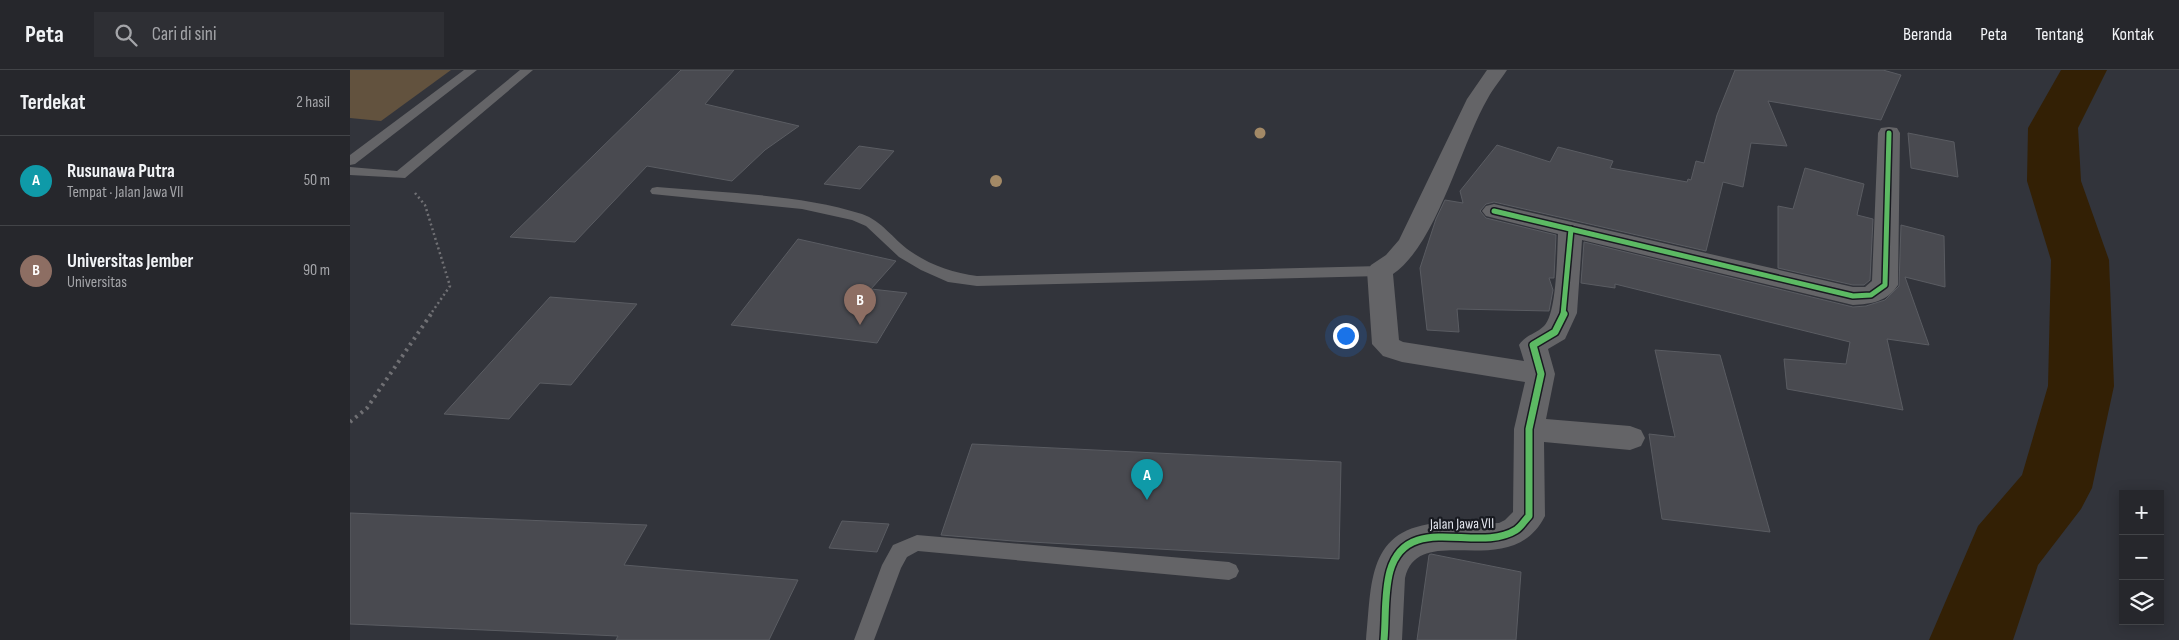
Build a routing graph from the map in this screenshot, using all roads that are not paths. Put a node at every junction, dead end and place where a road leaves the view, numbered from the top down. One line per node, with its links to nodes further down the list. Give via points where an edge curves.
1 (471, 70): 5 (lane)
2 (527, 70): 6 (lane, via 400,175)
3 (1497, 70): 10 (street, via 1477,98 1410,243 1395,261)
4 (1889, 134): 9 (street, via 1885,285 1871,295 1853,296)
5 (350, 161)
6 (350, 171)
7 (657, 191): 10 (lane, via 802,205 856,217 871,223 904,254 926,267 953,278 977,281)
8 (1494, 211): 9 (street)
9 (1571, 229): 11 (street, via 1564,313 1555,332 1533,345)
10 (1380, 271): 11 (street, via 1386,344 1392,349)
11 (1541, 374): 12 (street, Jalan Jawa VII)
12 (1529, 429): 13 (street); 16 (street, Jalan Jawa VII, via 1530,516 1526,523 1500,536 1427,536 1401,550 1389,573)
13 (1630, 438)
14 (1229, 571): 15 (lane, via 917,543 900,551 892,565)
15 (864, 640)
16 (1384, 640)

